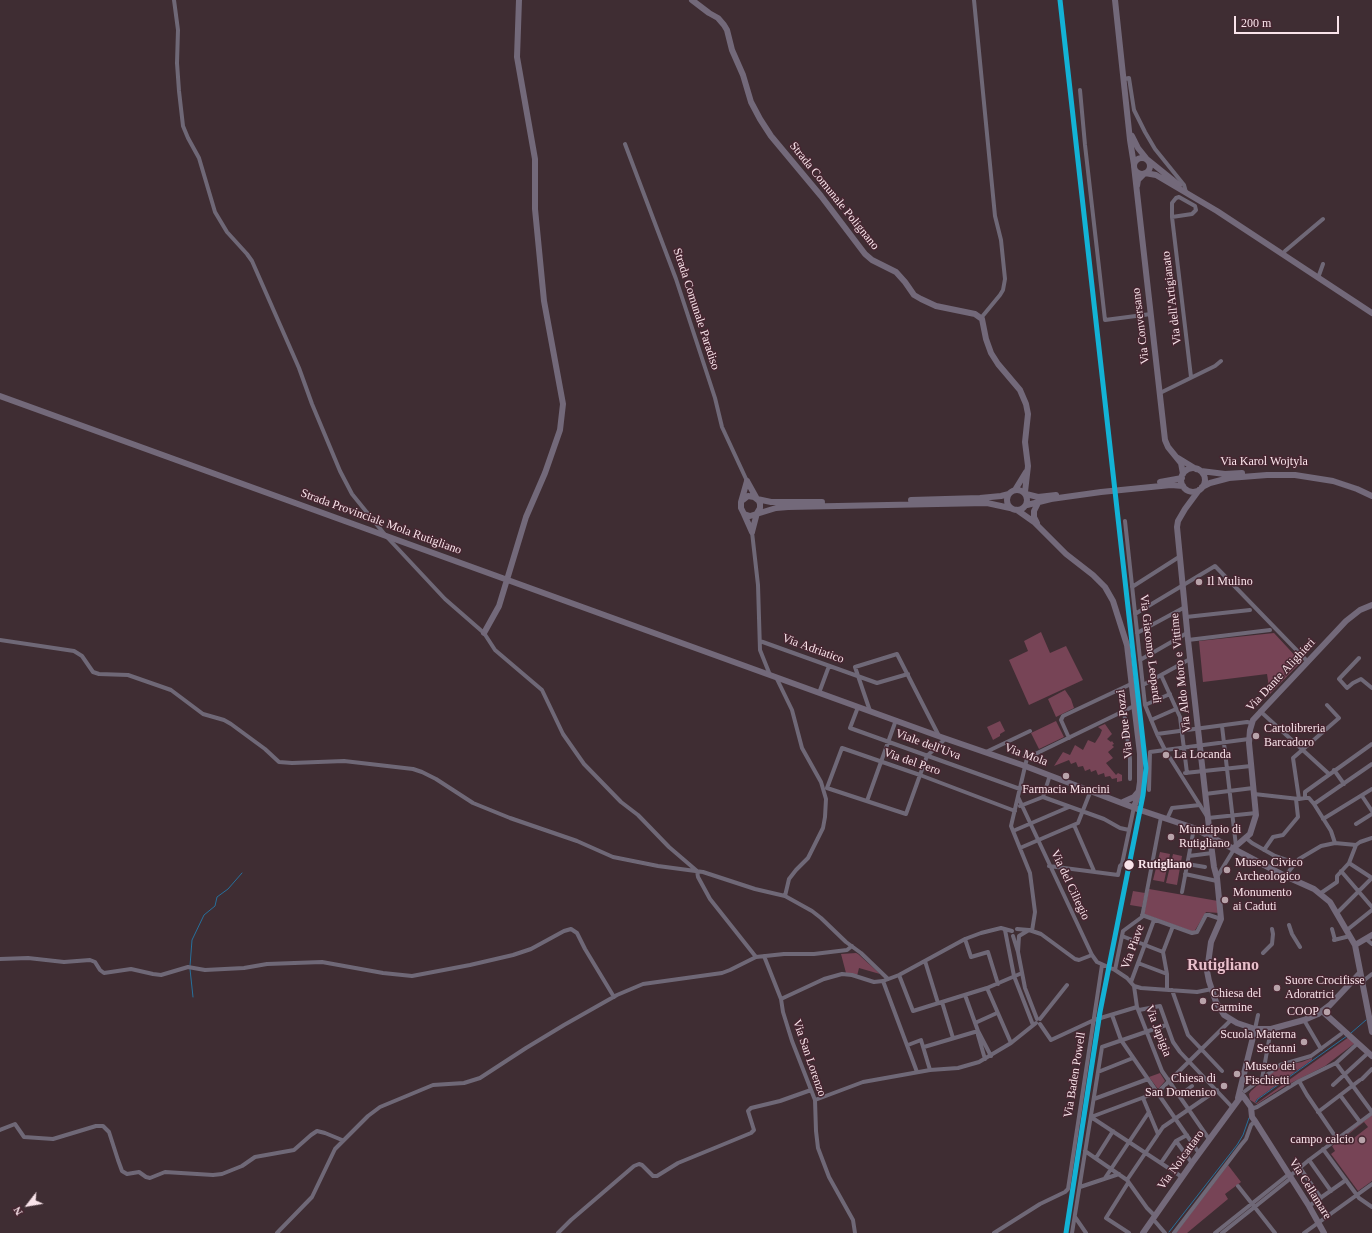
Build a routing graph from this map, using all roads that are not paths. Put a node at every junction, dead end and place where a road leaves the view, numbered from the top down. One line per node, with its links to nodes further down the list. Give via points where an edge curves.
1 (174, 0): 52 (street, via 182,119 188,138 199,158 215,212 227,232 252,262 348,488)
2 (519, 0): 54 (street, via 517,57 535,159 535,209 544,301 563,404 560,430 526,517)
3 (692, 0): 22 (street, Strada Comunale Polignano, via 724,25 751,102 760,119 865,254 896,272 914,295 921,299 936,306 975,314)
4 (974, 0): 22 (street, via 994,216 1001,240 1005,279 1000,295)
5 (1115, 0): 6 (street, Via Conversano)
6 (1124, 79): 8 (street, Via Conversano); 14 (street, via 1130,78 1134,110 1145,132 1184,185)
7 (1080, 90): 21 (street, via 1105,320)
8 (1129, 127): 10 (street, via 1138,148); 11 (street, Via Conversano)
9 (625, 144): 31 (street, Strada Comunale Paradiso, via 679,286 722,427)
10 (1148, 160): 11 (street, via 1140,158); 12 (street, via 1150,167); 14 (street)
11 (1134, 166): 12 (street, via 1139,173); 13 (street, Via Conversano)
12 (1146, 173): 13 (street, via 1138,180); 14 (street, via 1156,175)
13 (1136, 191): 21 (street, Via Conversano)
14 (1186, 192): 17 (street)
15 (1172, 217): 15 (street, Via dell'Artigianato, via 1172,203 1176,198 1179,197 1195,206 1196,210 1192,214); 24 (street, Via dell'Artigianato)
16 (1323, 219): 17 (street)
17 (1283, 254): 19 (street)
18 (1324, 264): 19 (street)
19 (1318, 278): 20 (street)
20 (1372, 313)
21 (1151, 314): 25 (street, Via Conversano)
22 (981, 318): 29 (street, via 991,353 1020,390 1026,404 1028,414 1024,442)
23 (1221, 361): 24 (street)
24 (1191, 377): 25 (street)
25 (1160, 393): 27 (street, Via Conversano, via 1165,440)
26 (0, 396): 52 (street, Strada Provinciale Mola Rutigliano)
27 (1175, 456): 28 (street); 30 (street, Via Conversano, via 1181,463)
28 (1199, 470): 30 (street, via 1188,470); 34 (street, via 1205,479); 37 (street, Via Karol Wojtyla, via 1225,474 1278,471 1311,473 1338,478)
29 (1027, 471): 35 (street); 38 (street)
30 (1182, 476): 32 (street, via 1166,482); 33 (street)
31 (747, 481): 41 (street, Strada Comunale Paradiso); 42 (street)
32 (1133, 486): 33 (street); 36 (street)
33 (1184, 487): 34 (street, via 1192,492); 46 (street, Via Aldo Moro e Vittime, via 1187,495)
34 (1201, 489): 40 (street, Via Karol Wojtyla, via 1210,483 1229,478 1295,475 1333,481); 46 (street, Via Aldo Moro e Vittime)
35 (1015, 490): 38 (street); 39 (street)
36 (1101, 490): 38 (street, via 1042,496); 43 (street)
37 (1372, 492)
38 (1025, 493): 44 (street, via 1028,499)
39 (1009, 494): 41 (street, via 980,498 833,502 771,502); 45 (street, via 1007,502)
40 (1372, 496)
41 (756, 499): 42 (street, via 748,496); 47 (street, via 760,504)
42 (742, 500): 48 (street, via 741,508)
43 (1038, 503): 44 (street); 50 (street, via 1034,511)
44 (1026, 506): 45 (street, via 1023,509); 50 (street, Via Due Pozzi)
45 (1014, 509): 47 (street, via 987,503 902,504 782,508); 50 (street, Via Due Pozzi)
46 (1185, 509): 53 (street, Via Aldo Moro e Vittime, via 1177,527)
47 (757, 513): 48 (street, via 750,516); 51 (street)
48 (744, 514): 51 (street)
49 (1125, 521): 56 (street, Via Giacomo Leopardi)
50 (1036, 524): 79 (street, Via Due Pozzi, via 1066,554 1093,575 1109,593 1125,639)
51 (752, 532): 68 (street, via 758,578)
52 (386, 536): 54 (street, Strada Provinciale Mola Rutigliano); 63 (street, via 445,599)
53 (1179, 556): 55 (street, Via Aldo Moro e Vittime); 56 (street)
54 (507, 580): 63 (street, via 496,612); 74 (street, Strada Provinciale Mola Rutigliano)
55 (1182, 586): 58 (street, Via Aldo Moro e Vittime); 60 (street); 72 (street, via 1215,566)
56 (1132, 587): 60 (street, Via Giacomo Leopardi)
57 (1372, 605): 72 (street, Via Dante Alighieri, via 1360,610 1346,621)
58 (1185, 607): 61 (street, Via Aldo Moro e Vittime); 65 (street)
59 (1250, 610): 61 (street)
60 (1135, 614): 65 (street, Via Giacomo Leopardi)
61 (1186, 618): 64 (street, Via Aldo Moro e Vittime)
62 (1270, 630): 67 (street)
63 (484, 633): 176 (street, via 496,650 542,690 562,734 589,770 669,847)
64 (1187, 633): 67 (street, Via Aldo Moro e Vittime); 70 (street)
65 (1138, 634): 70 (street, Via Giacomo Leopardi)
66 (0, 640): 176 (street, via 74,651 80,654 96,673 128,675 171,690 203,714 231,724 279,762 344,761 413,769 436,779 474,803 577,840 613,857)
67 (1188, 640): 71 (street, Via Aldo Moro e Vittime)
68 (760, 641): 73 (street, Via Adriatico); 77 (street, via 760,650)
69 (1359, 658): 81 (street, via 1339,679 1347,688 1361,679)
70 (1140, 660): 80 (street, Via Giacomo Leopardi)
71 (1190, 660): 76 (street); 96 (street, Via Aldo Moro e Vittime)
72 (1308, 662): 91 (street, Via Dante Alighieri)
73 (829, 666): 78 (street, Via Adriatico); 82 (street)
74 (754, 669): 77 (street, Via Mola)
75 (908, 674): 78 (street, Via Adriatico, via 877,683); 78 (street, via 897,654 855,667); 100 (street)
76 (1161, 675): 80 (street); 83 (street)
77 (773, 676): 82 (street, Via Mola); 186 (street, via 792,710 802,748 821,782 826,799 823,828 808,858 789,879)
78 (858, 677): 89 (street)
79 (1131, 684): 86 (street, Via Due Pozzi); 101 (street, via 1062,716 1061,720)
80 (1143, 685): 84 (street, Via Giacomo Leopardi)
81 (1372, 688)
82 (819, 693): 87 (street, Via Mola)
83 (1170, 694): 84 (street); 88 (street)
84 (1146, 705): 93 (street, Via Giacomo Leopardi)
85 (1327, 705): 109 (street, via 1339,718)
86 (1134, 706): 90 (street); 129 (street, Via Due Pozzi, via 1141,760)
87 (858, 707): 89 (street, Via Mola); 103 (street, Viale dell'Uva, via 850,728)
88 (1176, 709): 93 (street); 98 (street)
89 (870, 711): 92 (street, Via Mola)
90 (1124, 711): 101 (street); 124 (street)
91 (1260, 711): 94 (street, Via Dante Alighieri); 109 (street)
92 (896, 720): 100 (street, Via Mola); 103 (street)
93 (1151, 720): 99 (street, Via Giacomo Leopardi)
94 (1252, 723): 95 (street); 102 (street, Via Dante Alighieri)
95 (1222, 726): 96 (street); 104 (street)
96 (1198, 729): 98 (street); 106 (street, Via Aldo Moro e Vittime)
97 (1030, 731): 110 (street)
98 (1182, 731): 99 (street); 107 (street)
99 (1157, 734): 108 (street, Via Giacomo Leopardi)
100 (942, 737): 110 (street, Via Mola); 111 (street)
101 (1069, 738): 114 (street, via 1027,758)
102 (1249, 739): 104 (street); 115 (street, Via Dante Alighieri)
103 (888, 741): 111 (street, Viale dell'Uva); 112 (street)
104 (1224, 742): 106 (street); 116 (street)
105 (1372, 744): 117 (street)
106 (1200, 745): 107 (street); 118 (street, Via Aldo Moro e Vittime)
107 (1184, 747): 108 (street); 119 (street)
108 (1165, 750): 120 (street, Via Giacomo Leopardi); 130 (street, via 1150,752)
109 (1303, 750): 121 (street); 138 (street, via 1294,758)
110 (986, 752): 114 (street, Via Mola)
111 (927, 756): 122 (street); 126 (street, Viale dell'Uva)
112 (881, 762): 122 (street, Via del Pero); 139 (street); 139 (street, Via del Pero, via 842,748 827,788)
113 (1372, 764): 125 (street)
114 (1025, 766): 123 (street, Via Mola); 126 (street)
115 (1251, 766): 116 (street); 132 (street, Via Dante Alighieri)
116 (1226, 768): 118 (street); 131 (street)
117 (1334, 770): 121 (street); 125 (street)
118 (1203, 771): 119 (street); 133 (street, Via Aldo Moro e Vittime)
119 (1187, 773): 120 (street)
120 (1180, 774): 143 (street, Via Giacomo Leopardi)
121 (1329, 774): 137 (street, via 1305,792)
122 (920, 775): 139 (street, via 906,814); 146 (street, Via del Pero)
123 (1050, 775): 128 (street, Via Mola); 136 (street)
124 (1130, 779)
125 (1344, 784): 141 (street)
126 (1020, 789): 135 (street)
127 (1372, 789): 134 (street)
128 (1091, 790): 140 (street, Via Mola); 147 (street)
129 (1139, 790): 140 (street, via 1134,797); 145 (street, Via Due Pozzi)
130 (1149, 790)
131 (1229, 791): 132 (street); 133 (street); 150 (street)
132 (1254, 791): 138 (street); 148 (street, Via Dante Alighieri)
133 (1205, 794): 152 (street, Via Aldo Moro e Vittime)
134 (1362, 796): 149 (street); 153 (street)
135 (1018, 797): 142 (street, Via del Ciliegio); 146 (street)
136 (1042, 797): 142 (street); 144 (street)
137 (1305, 798): 138 (street); 141 (street, via 1309,798)
138 (1297, 799): 168 (street, via 1298,817 1284,835 1273,837)
139 (867, 801)
140 (1122, 802): 145 (street, Via Mola)
141 (1314, 804): 153 (street)
142 (1022, 805): 146 (street); 154 (street, Via del Ciliegio)
143 (1200, 805): 151 (street, via 1172,808); 152 (street, Via Giacomo Leopardi)
144 (1069, 807): 147 (street); 154 (street)
145 (1134, 808): 151 (street, Via Mola); 158 (street)
146 (1015, 809): 159 (street, via 1011,826)
147 (1083, 812): 156 (street, via 1078,823); 158 (street)
148 (1256, 813): 150 (street); 161 (street, Via Dante Alighieri, via 1252,830)
149 (1372, 813): 155 (street)
150 (1232, 815): 152 (street); 166 (street)
151 (1164, 818): 157 (street, Via Mola); 190 (street)
152 (1208, 818): 160 (street, Via Aldo Moro e Vittime)
153 (1323, 819): 164 (street)
154 (1030, 824): 159 (street); 163 (street, Via del Ciliegio)
155 (1356, 824)
156 (1074, 825): 163 (street); 177 (street)
157 (1194, 828): 160 (street, Via Mola); 170 (street)
158 (1129, 830): 177 (street, via 1118,875)
159 (1013, 831): 167 (street)
160 (1210, 836): 166 (street, Via Mola); 169 (street, Via Aldo Moro e Vittime)
161 (1246, 838): 166 (street, Via Dante Alighieri); 168 (street)
162 (1372, 838): 165 (street)
163 (1038, 840): 167 (street); 174 (street, Via del Ciliegio)
164 (1335, 843): 165 (street); 171 (street, via 1321,846 1305,854)
165 (1356, 845): 172 (street)
166 (1235, 847): 180 (street, Via Mola); 182 (street)
167 (1020, 848): 199 (street, via 1030,873 1035,912)
168 (1264, 850): 171 (street)
169 (1212, 853): 170 (street); 182 (street, Via Aldo Moro e Vittime)
170 (1189, 856): 173 (street)
171 (1295, 863): 180 (street)
172 (1349, 863): 178 (street); 181 (street)
173 (1187, 864): 175 (street); 179 (street)
174 (1049, 866): 177 (street); 216 (street, Via del Ciliegio)
175 (1205, 867)
176 (698, 871): 186 (street); 217 (street, via 698,877 710,899)
177 (1094, 871)
178 (1341, 871): 183 (street); 185 (street, via 1337,876 1337,882)
179 (1185, 874): 182 (street); 184 (street)
180 (1285, 876): 185 (street, Via Mola)
181 (1372, 878): 183 (street)
182 (1217, 879): 191 (street, Via Aldo Moro e Vittime)
183 (1359, 891): 187 (street); 189 (street)
184 (1182, 892)
185 (1320, 893): 189 (street, Via Mola)
186 (785, 896): 210 (street, via 817,914)
187 (1372, 907)
188 (1372, 910): 201 (street)
189 (1337, 913): 201 (street, Via Mola)
190 (1142, 915): 192 (street); 204 (street, via 1124,929)
191 (1221, 919): 194 (street, via 1206,915 1195,934); 237 (street, via 1213,936 1208,962 1208,976)
192 (1154, 920): 194 (street); 208 (street, Via Piave)
193 (1289, 925): 211 (street)
194 (1173, 926): 213 (street)
195 (1017, 929): 199 (street); 200 (street); 203 (street, via 1020,932)
196 (1272, 929): 214 (street, via 1272,944)
197 (1332, 929): 201 (street, via 1335,940)
198 (1005, 930): 200 (street); 206 (street, via 991,929); 228 (street)
199 (1030, 930): 203 (street); 216 (street, via 1041,934 1079,960)
200 (1012, 931): 202 (street)
201 (1348, 933): 209 (street, Via Mola)
202 (1013, 936): 203 (street); 212 (street)
203 (1019, 936): 212 (street)
204 (1122, 936): 208 (street); 222 (street)
205 (1369, 937): 207 (street); 209 (street)
206 (965, 939): 219 (street); 233 (street, via 971,957 988,952)
207 (1372, 944)
208 (1144, 945): 213 (street); 220 (street, Via Piave)
209 (1355, 945): 224 (street, Via Mola)
210 (852, 946): 215 (street, via 847,950 814,954); 229 (street)
211 (1300, 947)
212 (1018, 952): 223 (street)
213 (1163, 952): 225 (street)
214 (1263, 952)
215 (764, 956): 217 (street); 242 (street, Via San Lorenzo)
216 (1092, 956): 221 (street, Via del Ciliegio)
217 (756, 957): 241 (street, via 726,972 646,983)
218 (0, 959): 241 (street, via 28,958 64,962 90,960 104,973 132,969 160,975 188,967 205,970 322,962 412,976 508,956 531,949 571,929 577,933)
219 (925, 961): 227 (street); 243 (street)
220 (1138, 963): 225 (street); 231 (street, Via Piave)
221 (1102, 965): 222 (street, Via del Ciliegio); 249 (street, Via Baden Powell)
222 (1115, 970): 231 (street, Via del Ciliegio)
223 (1022, 973): 228 (street); 252 (street)
224 (1360, 973): 232 (street, Via Mola); 245 (street)
225 (1167, 974): 238 (street)
226 (1372, 974): 232 (street)
227 (899, 975): 229 (street); 243 (street, via 913,1011)
228 (1014, 976): 233 (street); 252 (street)
229 (888, 979): 230 (street)
230 (883, 980): 242 (street, via 874,982 842,974 824,979); 265 (street)
231 (1131, 982): 235 (street, Via del Ciliegio)
232 (1362, 982): 259 (street, Via Mola)
233 (998, 984): 236 (street)
234 (1067, 985): 252 (street)
235 (1134, 986): 238 (street); 244 (street, Via Japigia)
236 (987, 988): 240 (street); 246 (street)
237 (1212, 989): 239 (street, via 1197,992); 250 (street, via 1220,1011)
238 (1167, 990): 239 (street)
239 (1172, 990): 268 (street, via 1188,1035)
240 (965, 995): 243 (street); 253 (street)
241 (614, 997): 312 (street, via 480,1078 464,1083 433,1085 380,1107)
242 (781, 999): 288 (street, Via San Lorenzo, via 792,1041)
243 (940, 1002): 261 (street)
244 (1138, 1008): 247 (street); 254 (street, via 1160,1006); 258 (street, Via Japigia)
245 (1322, 1011): 251 (street); 264 (street)
246 (997, 1013): 253 (street); 263 (street)
247 (1112, 1015): 249 (street); 262 (street)
248 (1258, 1015): 255 (street)
249 (1094, 1020): 252 (street, via 1052,1040); 346 (street, Via Baden Powell, via 1068,1189)
250 (1231, 1020): 255 (street); 268 (street)
251 (1304, 1020): 256 (street); 267 (street)
252 (1037, 1022): 263 (street)
253 (975, 1023): 257 (street)
254 (1166, 1025): 258 (street); 273 (street, via 1173,1042)
255 (1255, 1029): 256 (street); 291 (street)
256 (1271, 1029): 282 (street)
257 (978, 1031): 261 (street); 270 (street); 272 (street)
258 (1147, 1031): 262 (street); 283 (street, Via Japigia, via 1162,1071)
259 (1372, 1032)
260 (1341, 1034): 267 (street)
261 (953, 1038): 266 (street)
262 (1121, 1040): 271 (street); 279 (street, via 1102,1047)
263 (1011, 1043): 270 (street)
264 (1358, 1043): 269 (street); 274 (street)
265 (908, 1045): 266 (street, via 921,1040); 278 (street)
266 (924, 1047): 276 (street)
267 (1321, 1049): 282 (street, via 1311,1056 1280,1065)
268 (1202, 1050): 273 (street); 277 (street)
269 (1370, 1054): 280 (street)
270 (991, 1056): 272 (street)
271 (1133, 1058): 279 (street); 281 (street)
272 (986, 1059): 276 (street, via 958,1068)
273 (1190, 1062): 283 (street); 289 (street)
274 (1336, 1063): 280 (street); 284 (street)
275 (1372, 1069): 287 (street)
276 (930, 1070): 278 (street)
277 (1222, 1071)
278 (917, 1072): 296 (street, via 858,1083)
279 (1098, 1072): 295 (street)
280 (1344, 1075): 285 (street); 287 (street)
281 (1148, 1079): 290 (street); 295 (street)
282 (1262, 1079): 291 (street)
283 (1169, 1081): 290 (street); 293 (street, Via Japigia)
284 (1299, 1081): 300 (street); 301 (street)
285 (1332, 1085)
286 (1192, 1086): 293 (street)
287 (1352, 1086): 292 (street); 302 (street)
288 (811, 1090): 296 (street, Via San Lorenzo); 344 (street, via 751,1108 748,1111 754,1130 751,1133 678,1162 657,1176 653,1176 642,1165 634,1166)
289 (1217, 1090): 297 (street); 298 (street)
290 (1158, 1092): 294 (street); 304 (street)
291 (1242, 1094): 297 (street, Via Noicattaro); 301 (street, Via Cellamare)
292 (1340, 1095): 300 (street); 305 (street)
293 (1179, 1096): 298 (street, Via Japigia)
294 (1143, 1098): 299 (street); 303 (street)
295 (1094, 1099): 303 (street)
296 (815, 1100): 345 (street, Via San Lorenzo, via 818,1148 827,1174 853,1220)
297 (1233, 1108): 310 (street, Via Noicattaro)
298 (1188, 1110): 304 (street); 310 (street, Via Japigia)
299 (1149, 1112): 308 (street); 314 (street)
300 (1318, 1112): 311 (street)
301 (1254, 1113): 326 (street, Via Cellamare); 352 (street, via 1246,1139)
302 (1372, 1113): 305 (street)
303 (1091, 1117): 307 (street); 316 (street)
304 (1176, 1118): 308 (street); 309 (street)
305 (1360, 1122): 311 (street)
306 (0, 1130): 312 (street, via 15,1124 24,1137 52,1139 103,1126 109,1132 122,1172 139,1172 150,1178 166,1172 222,1174 256,1157 294,1150 317,1131)
307 (1113, 1131): 314 (street); 319 (street)
308 (1158, 1134): 317 (street)
309 (1187, 1135): 313 (street); 318 (street)
310 (1209, 1139): 318 (street, Via Noicattaro)
311 (1337, 1139): 315 (street)
312 (342, 1140): 343 (street, via 330,1157 312,1197)
313 (1176, 1141): 321 (street); 322 (street)
314 (1130, 1142): 317 (street); 324 (street)
315 (1323, 1149): 320 (street); 329 (street)
316 (1085, 1151): 319 (street); 333 (street)
317 (1145, 1153): 321 (street); 330 (street)
318 (1199, 1153): 322 (street, Via Noicattaro)
319 (1096, 1158): 324 (street)
320 (1309, 1160): 323 (street); 334 (street)
321 (1161, 1163): 327 (street)
322 (1192, 1163): 327 (street, Via Noicattaro)
323 (1300, 1168): 326 (street); 336 (street)
324 (1112, 1169): 325 (street); 328 (street)
325 (1119, 1174): 328 (street); 330 (street)
326 (1290, 1176): 337 (street); 338 (street, Via Cellamare)
327 (1182, 1177): 341 (street, Via Noicattaro)
328 (1105, 1178): 333 (street)
329 (1346, 1180): 334 (street); 335 (street)
330 (1128, 1181): 341 (street); 349 (street, via 1106,1218)
331 (1372, 1184): 335 (street)
332 (1238, 1186): 337 (street)
333 (1080, 1187): 340 (street)
334 (1331, 1191): 336 (street)
335 (1357, 1195): 339 (street); 342 (street)
336 (1321, 1198): 338 (street)
337 (1253, 1205): 353 (street); 354 (street); 355 (street)
338 (1309, 1206): 342 (street, Via Cellamare)
339 (1372, 1207)
340 (1075, 1217): 347 (street); 348 (street)
341 (1154, 1217): 350 (street, Via Noicattaro); 351 (street)
342 (1319, 1222): 356 (street); 357 (street, Via Cellamare)
343 (277, 1233)
344 (558, 1233)
345 (855, 1233)
346 (994, 1233)
347 (1072, 1233)
348 (1086, 1233)
349 (1129, 1233)
350 (1143, 1233)
351 (1165, 1233)
352 (1174, 1233)
353 (1215, 1233)
354 (1222, 1233)
355 (1275, 1233)
356 (1304, 1233)
357 (1324, 1233)

